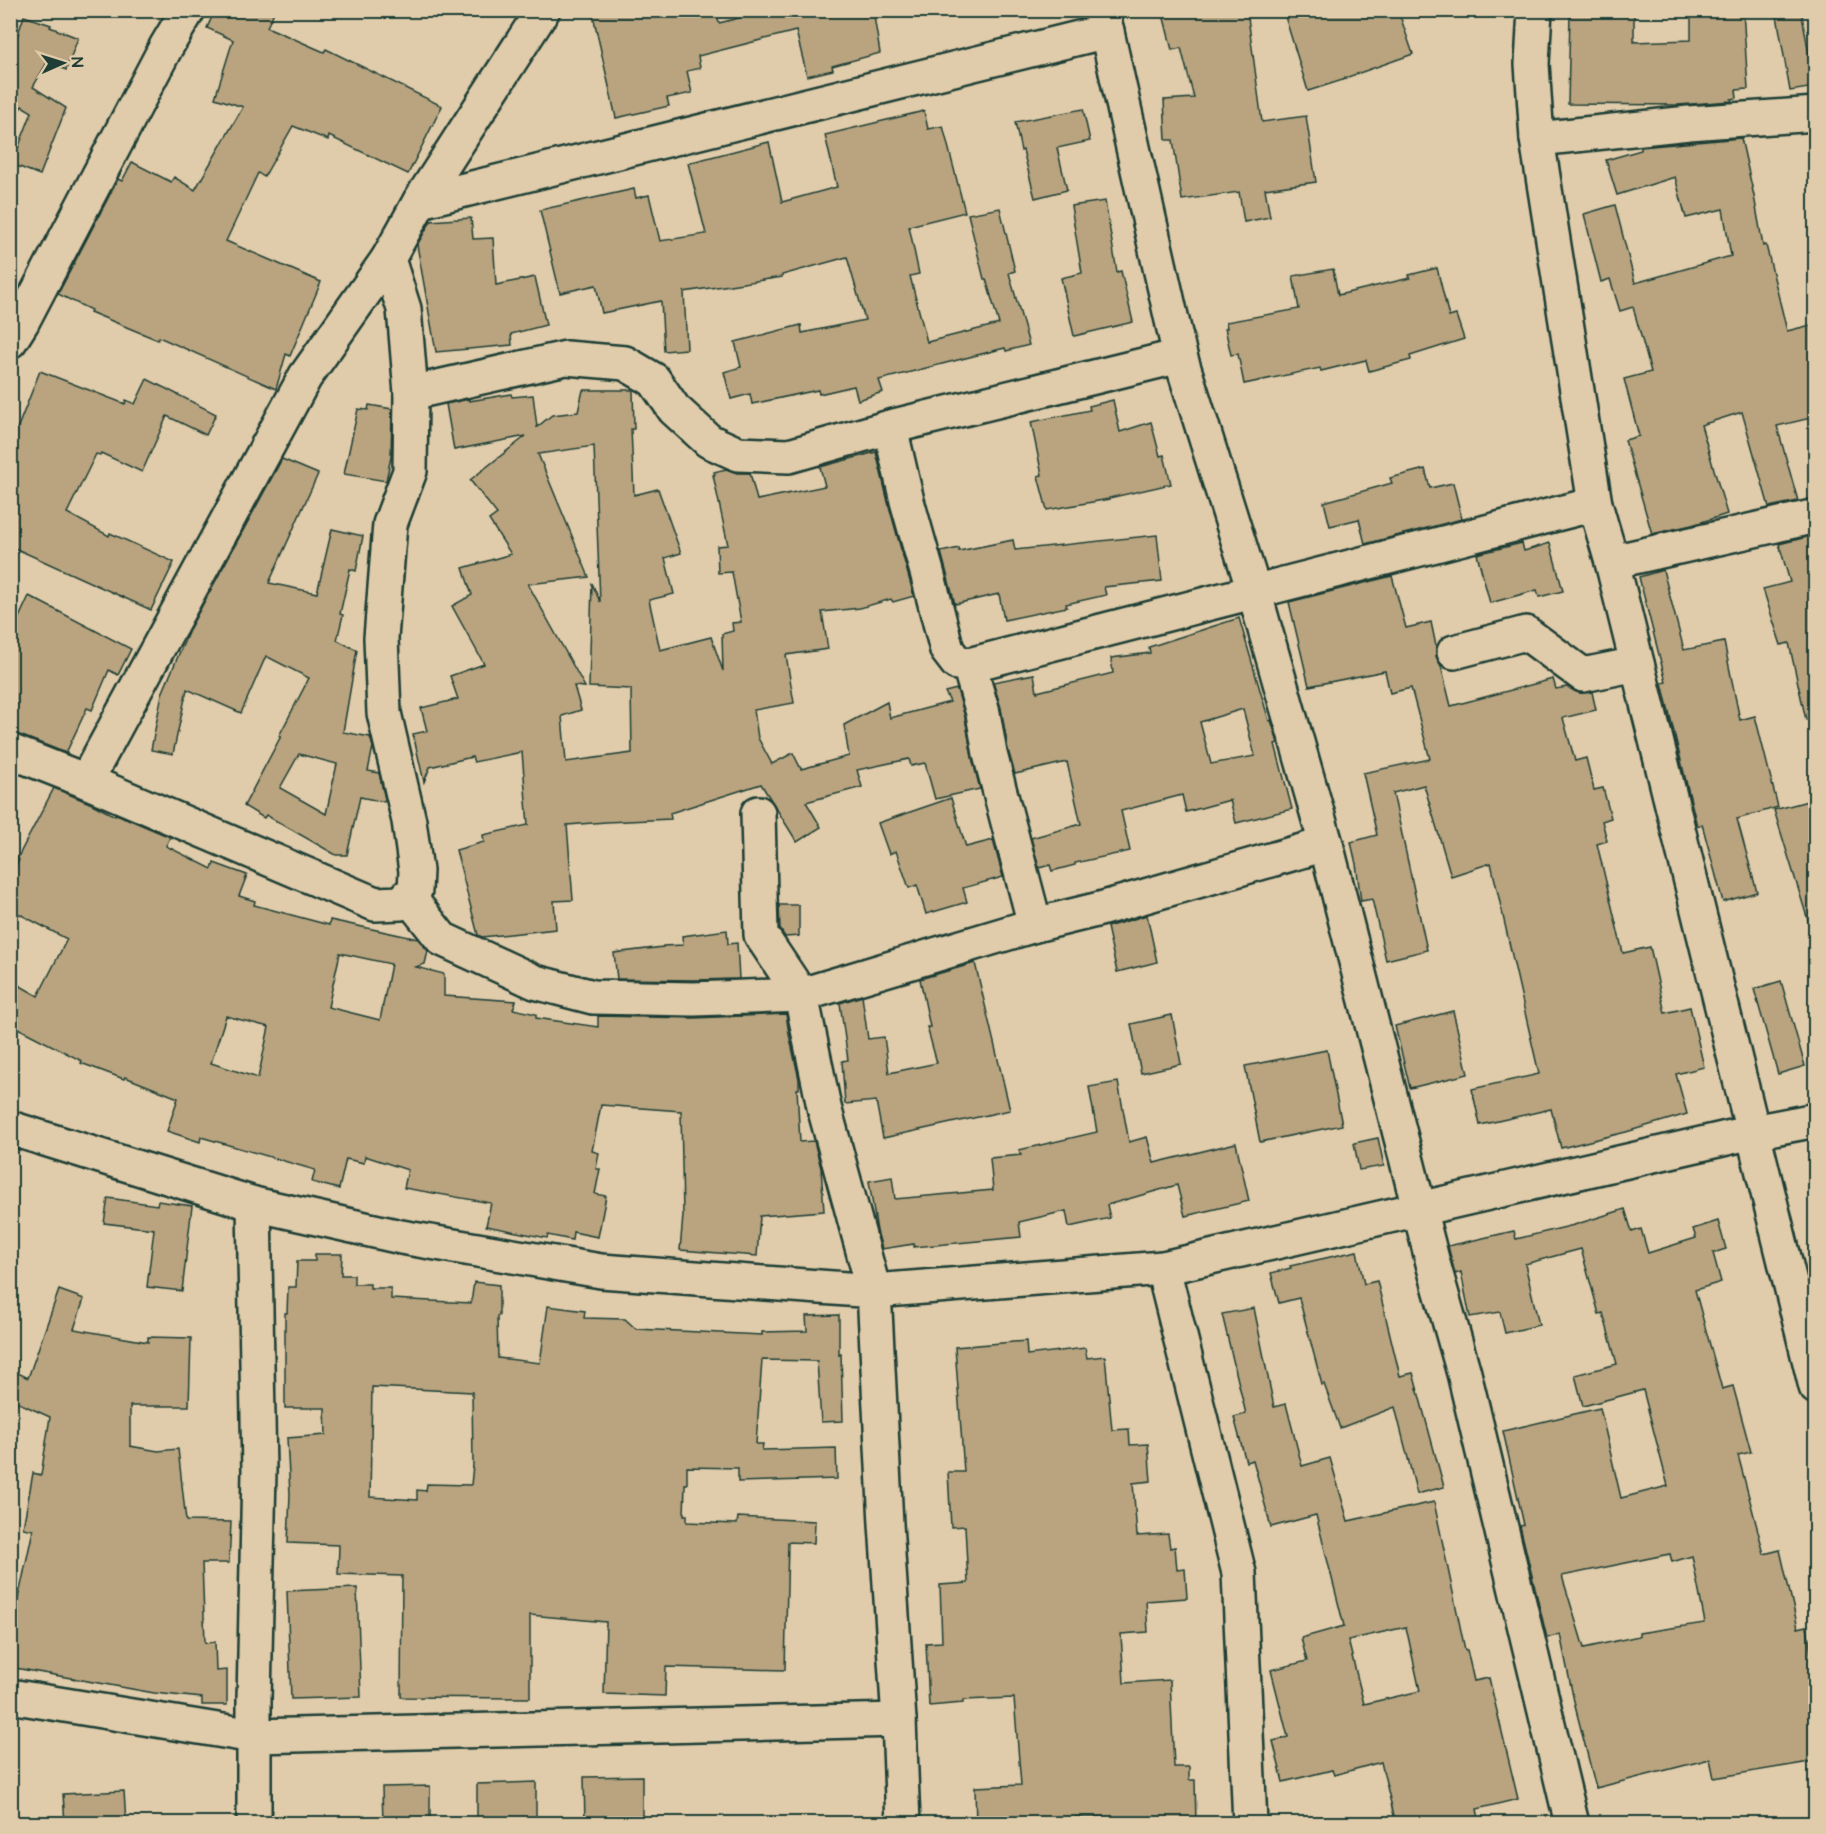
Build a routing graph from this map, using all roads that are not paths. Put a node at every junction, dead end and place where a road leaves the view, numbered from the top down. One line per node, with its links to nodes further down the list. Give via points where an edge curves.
1 (188, 10): 9 (street)
2 (543, 10): 7 (street)
3 (1535, 10): 6 (street)
4 (1105, 21): 7 (street); 10 (street)
5 (1815, 114): 6 (street)
6 (1537, 139): 13 (street)
7 (420, 201): 8 (street)
8 (388, 259): 11 (street, via 404,309); 21 (street, via 305,377)
9 (10, 341)
10 (1180, 356): 12 (street); 16 (street)
11 (411, 393): 12 (street, via 566,358 625,363 654,380 674,409 709,441 738,454 789,456); 24 (street, via 410,471 390,524 381,638 384,713 409,821 416,871 415,890)
12 (891, 427): 19 (street, via 946,650 957,663)
13 (1595, 504): 15 (street); 16 (street)
14 (1815, 516): 15 (street)
15 (1612, 562): 18 (street)
16 (1254, 591): 19 (street); 23 (street)
17 (1454, 652): 18 (street, via 1526,633 1583,675)
18 (1637, 664): 29 (street)
19 (969, 665): 25 (street)
20 (10, 751): 21 (street)
21 (86, 781): 24 (street, via 375,904 401,903)
22 (758, 813): 26 (street, via 761,934)
23 (1326, 844): 25 (street); 31 (street)
24 (408, 897): 26 (street, via 442,939 535,982 593,997)
25 (1035, 925): 26 (street)
26 (801, 995): 33 (street, via 824,1107)
27 (1815, 1120): 29 (street)
28 (10, 1128): 30 (street)
29 (1753, 1132): 31 (street); 34 (street)
30 (254, 1204): 33 (street, via 401,1237 601,1271); 37 (street, via 259,1470)
31 (1420, 1210): 32 (street); 41 (street, via 1464,1373)
32 (1162, 1268): 33 (street); 40 (street, via 1239,1573)
33 (874, 1292): 36 (street)
34 (1815, 1387)
35 (10, 1696): 37 (street)
36 (899, 1720): 37 (street); 39 (street)
37 (254, 1736): 38 (street)
38 (254, 1824)
39 (903, 1824)
40 (1250, 1824)
41 (1572, 1824)

